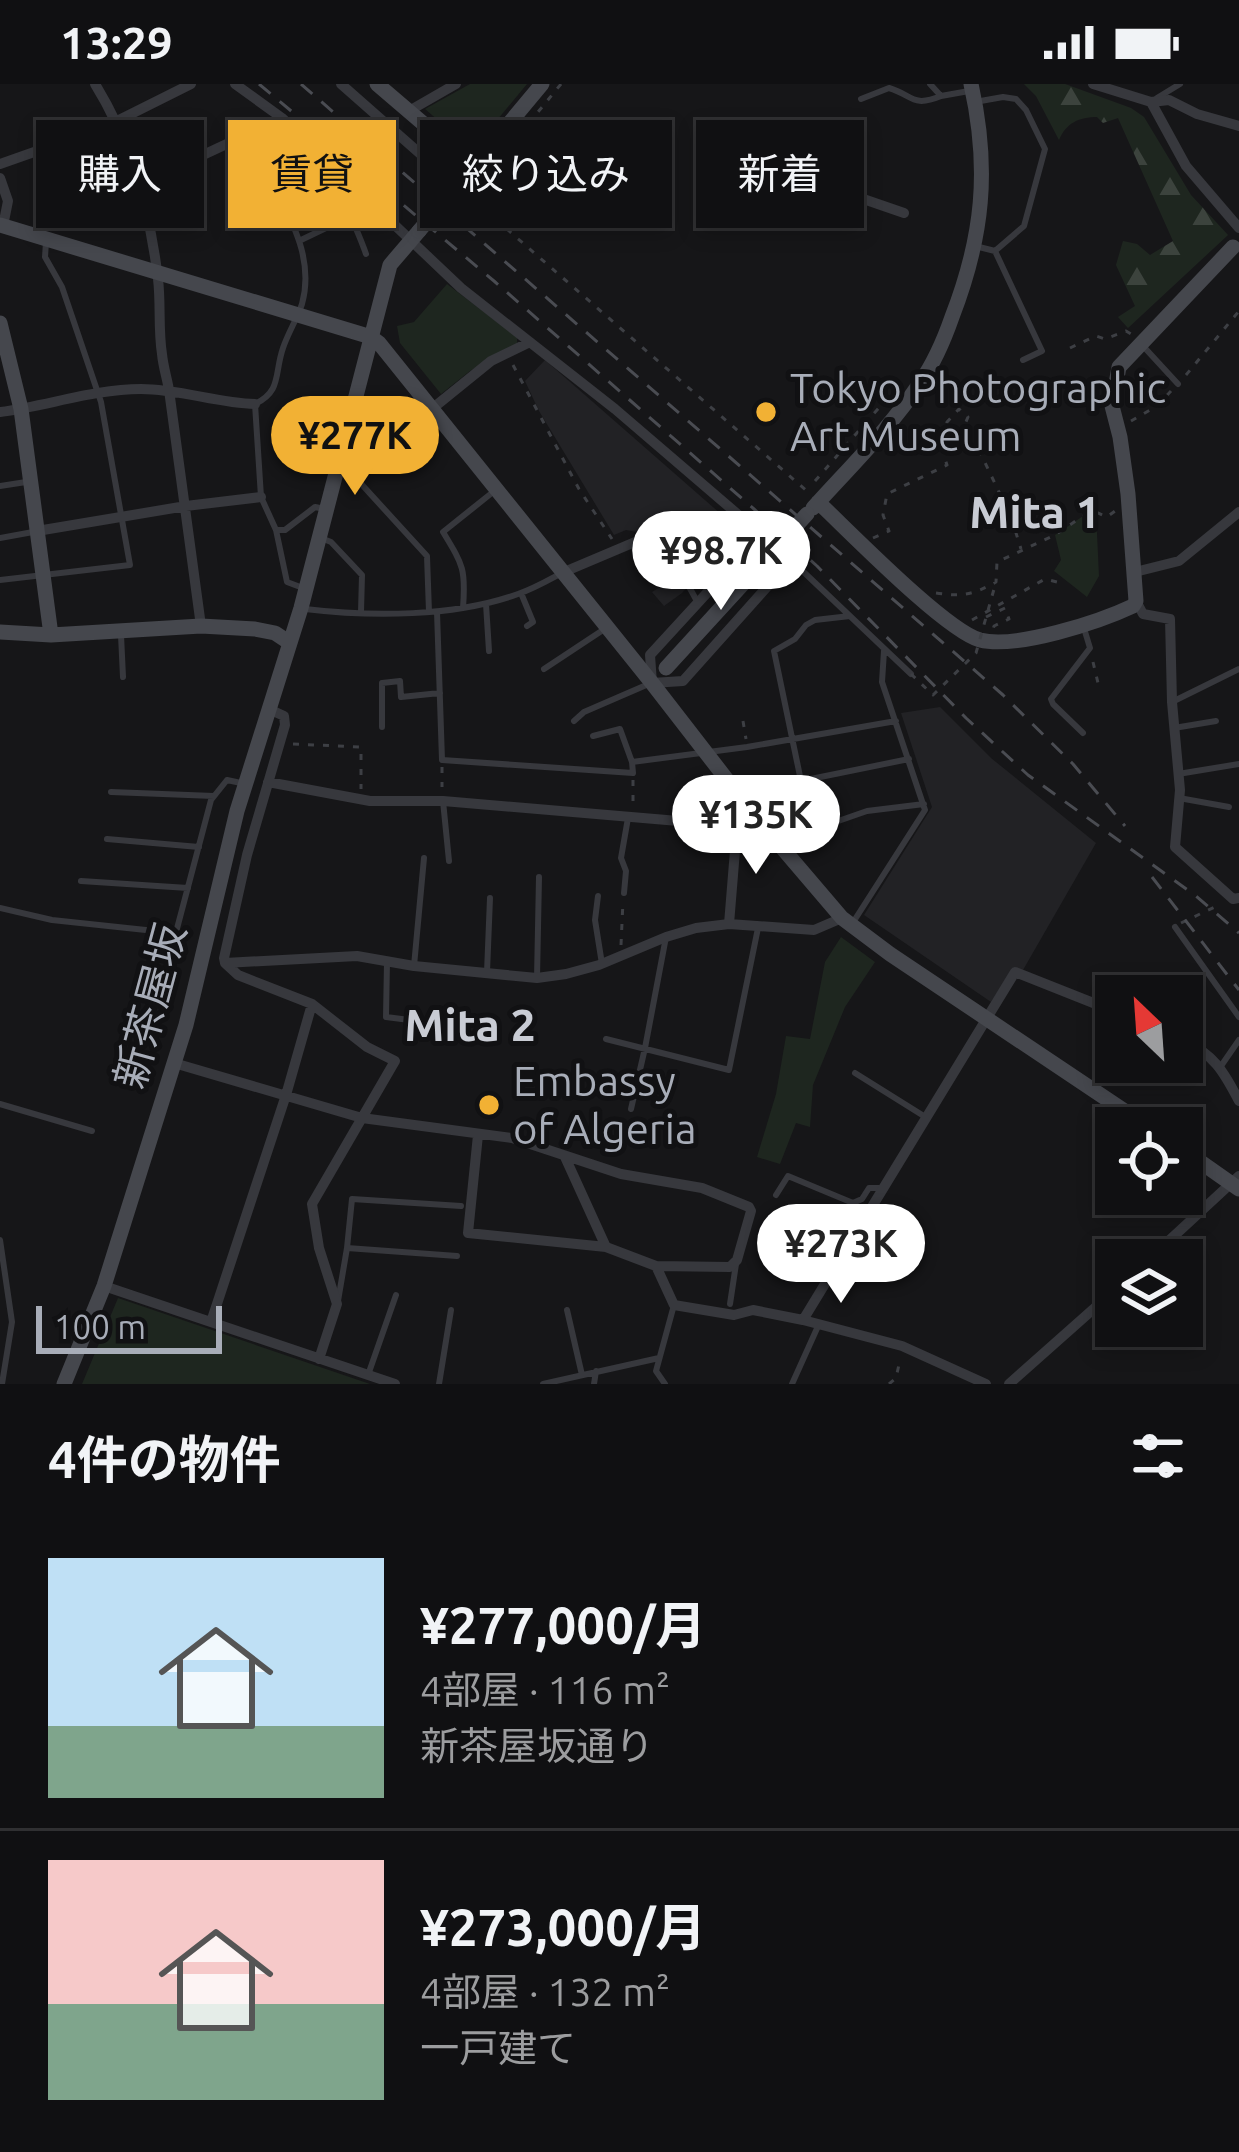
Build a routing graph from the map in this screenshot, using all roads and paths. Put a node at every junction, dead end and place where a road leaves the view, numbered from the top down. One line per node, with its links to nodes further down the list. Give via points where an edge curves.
1 (95, 84): 18 (street)
2 (191, 84): 19 (street)
3 (236, 84): 17 (street)
4 (341, 84): 24 (street)
5 (377, 84): 16 (street)
6 (456, 84): 16 (street)
7 (542, 84): 21 (street, 新茶屋坂)
8 (561, 84): 73 (path, via 469,196)
9 (930, 84): 13 (lane)
10 (1094, 84): 15 (street)
11 (1180, 84): 15 (lane)
12 (973, 92): 13 (lane); 41 (street, via 983,199); 43 (lane, via 1016,99 1045,149 1024,226)
13 (941, 95): 14 (lane, via 909,100 889,88)
14 (861, 99)
15 (1151, 102): 22 (street, via 1168,100); 37 (street, via 1186,166)
16 (409, 111): 20 (street)
17 (282, 118): 25 (street)
18 (116, 120)
19 (121, 120)
20 (420, 120)
21 (513, 120)
22 (1239, 126)
23 (36, 151): 26 (street)
24 (420, 154)
25 (204, 155)
26 (0, 164)
27 (0, 178): 31 (street, via 8,201)
28 (864, 199): 29 (street)
29 (904, 213)
30 (396, 220): 38 (street)
31 (1, 227): 39 (street)
32 (150, 228): 45 (street)
33 (295, 228): 40 (lane)
34 (326, 228): 40 (lane)
35 (357, 228): 44 (lane)
36 (421, 228): 38 (street, 新茶屋坂, bridge)
37 (1239, 228)
38 (414, 236): 49 (street, 新茶屋坂, via 390,265); 50 (street, via 460,288)
39 (46, 239): 45 (street); 57 (lane, via 45,257)
40 (301, 240): 47 (lane, via 307,278)
41 (976, 247): 43 (lane); 73 (street, via 922,380)
42 (1237, 247): 51 (street)
43 (995, 251): 54 (lane, via 1042,351)
44 (366, 254)
45 (158, 274): 47 (street); 56 (street)
46 (1239, 311): 55 (path)
47 (298, 313): 49 (street); 59 (lane, via 274,389)
48 (0, 323): 61 (street)
49 (371, 338): 60 (street); 64 (street, 新茶屋坂)
50 (530, 341): 53 (street); 76 (street)
51 (1135, 341): 52 (path, via 1126,331); 55 (lane); 88 (street, via 1119,367 1112,406)
52 (1070, 348)
53 (506, 353): 60 (street); 84 (path, via 615,542)
54 (1023, 360)
55 (1178, 384): 63 (path)
56 (170, 390): 57 (street); 59 (street); 72 (street)
57 (98, 393): 61 (street); 77 (lane)
58 (890, 395): 66 (path)
59 (255, 404): 70 (lane)
60 (433, 408): 65 (lane); 69 (street)
61 (21, 409): 62 (street); 67 (street)
62 (0, 412)
63 (1124, 424)
64 (337, 470): 65 (street); 74 (street, 新茶屋坂)
65 (354, 476): 103 (lane, via 427,556)
66 (815, 481)
67 (31, 482): 68 (lane); 79 (street)
68 (0, 486)
69 (497, 489): 87 (street); 101 (lane, via 443,532 465,575)
70 (261, 497): 72 (street); 78 (lane)
71 (1117, 502): 85 (path, via 1110,517 1086,514)
72 (186, 506): 77 (street); 107 (street)
73 (813, 508): 113 (street, via 966,634); 122 (street, bridge)
74 (326, 509): 78 (lane, via 315,507); 82 (street, 新茶屋坂)
75 (1239, 512): 88 (street, via 1180,561)
76 (737, 514): 80 (street); 97 (lane, via 721,531 725,550 707,570 690,566 682,574)
77 (122, 517): 79 (street); 89 (lane, via 130,566)
78 (276, 530): 93 (lane, via 287,582)
79 (37, 531): 81 (lane); 89 (street)
80 (762, 533): 86 (street); 97 (street)
81 (0, 538)
82 (320, 538): 93 (street, 新茶屋坂); 102 (lane, via 362,575)
83 (871, 538): 85 (path, via 889,531 887,494 947,465 947,422 959,409 968,417 961,434 978,448)
84 (635, 542): 87 (street); 95 (path, via 656,579 668,573)
85 (1021, 549): 92 (path, via 997,562)
86 (791, 560): 104 (lane); 122 (street, via 682,681)
87 (564, 572): 94 (lane); 109 (street)
88 (1135, 572): 96 (street)
89 (43, 577): 91 (lane); 112 (street)
90 (1063, 577): 113 (path, via 965,624)
91 (0, 580)
92 (996, 582): 99 (path, via 962,596 931,593); 105 (path, bridge)
93 (306, 590): 100 (street, 新茶屋坂)
94 (521, 593): 98 (lane); 108 (lane, via 533,622)
95 (682, 593)
96 (1136, 601): 106 (street); 125 (street, via 1143,614 1170,620)
97 (698, 603): 122 (street, via 650,655)
98 (485, 604): 101 (lane); 117 (lane)
99 (943, 604)
100 (301, 608): 102 (lane); 114 (street, 新茶屋坂)
101 (463, 608): 103 (lane)
102 (361, 612): 103 (lane)
103 (433, 612): 124 (lane)
104 (850, 616): 116 (lane); 135 (lane, via 815,620 774,651)
105 (986, 617): 113 (path, via 1004,608 1009,619 994,626); 120 (path, bridge, via 976,653 932,695)
106 (1083, 625): 113 (street, via 1007,642); 115 (lane)
107 (201, 626): 110 (street); 114 (street, via 255,628)
108 (527, 626)
109 (607, 627): 118 (lane); 122 (street)
110 (121, 631): 112 (street); 121 (lane)
111 (0, 632): 112 (street)
112 (51, 635)
113 (997, 637)
114 (290, 644): 126 (street, 新茶屋坂)
115 (1090, 648): 123 (path); 133 (lane, via 1052,699)
116 (884, 650): 120 (lane); 130 (lane, via 882,682)
117 (489, 651)
118 (544, 669)
119 (1239, 669): 125 (lane)
120 (911, 674)
121 (123, 677)
122 (652, 683): 127 (lane); 138 (street)
123 (1098, 683)
124 (440, 693): 131 (lane, via 401,697 400,681 382,683); 140 (lane)
125 (1172, 702): 132 (street)
126 (271, 710): 136 (street, via 284,716); 147 (street, 新茶屋坂)
127 (574, 721)
128 (1216, 721): 132 (lane)
129 (743, 722): 137 (path)
130 (896, 722): 135 (lane); 139 (lane)
131 (382, 727)
132 (1174, 728): 144 (street)
133 (1083, 733)
134 (593, 736): 141 (lane, via 620,729)
135 (793, 738): 137 (lane); 145 (lane)
136 (280, 744): 146 (street); 152 (path, via 361,746)
137 (747, 747): 138 (lane)
138 (705, 751): 141 (lane); 149 (street)
139 (909, 759): 145 (lane); 154 (lane)
140 (442, 760): 143 (lane); 153 (path)
141 (632, 762): 143 (lane)
142 (1239, 764): 144 (lane)
143 (633, 772): 157 (path)
144 (1178, 774): 151 (street)
145 (802, 781): 149 (lane)
146 (268, 782): 152 (street); 181 (street)
147 (245, 784): 150 (lane, via 227,780); 195 (street, 新茶屋坂)
148 (111, 792): 150 (lane)
149 (738, 794): 156 (street)
150 (214, 796): 161 (lane)
151 (1179, 798): 155 (lane); 170 (street, via 1175,847)
152 (361, 799): 153 (street)
153 (443, 801): 157 (street); 163 (lane)
154 (925, 804): 159 (lane); 172 (lane)
155 (1229, 807)
156 (755, 817): 158 (street); 159 (street)
157 (631, 819): 158 (street); 167 (lane, via 621,858)
158 (736, 826): 173 (street)
159 (773, 838): 172 (street)
160 (107, 839): 161 (lane)
161 (199, 847): 166 (lane)
162 (424, 858): 183 (lane)
163 (449, 860)
164 (539, 877): 185 (lane)
165 (81, 881): 166 (lane)
166 (188, 888): 176 (lane)
167 (624, 893): 178 (path)
168 (598, 896): 182 (lane)
169 (490, 898): 184 (lane)
170 (1235, 901): 174 (path)
171 (0, 908): 176 (lane)
172 (846, 922): 175 (street); 189 (street)
173 (729, 924): 175 (street); 177 (street)
174 (1175, 927): 188 (lane)
175 (758, 928): 193 (lane, via 730,1070)
176 (176, 933): 179 (lane)
177 (666, 937): 178 (street); 193 (lane)
178 (620, 955): 182 (street)
179 (170, 956)
180 (387, 962): 181 (street, via 357,956); 183 (street); 190 (lane, via 386,1017)
181 (225, 963): 186 (street, via 238,976)
182 (602, 964): 185 (street)
183 (414, 966): 184 (street)
184 (488, 972): 185 (street)
185 (537, 978)
186 (312, 1004): 198 (street); 203 (street, via 395,1061)
187 (1095, 1004): 189 (street, via 1016,973)
188 (1239, 1017)
189 (987, 1019): 201 (street); 204 (street)
190 (433, 1023)
191 (606, 1039): 193 (lane)
192 (1239, 1040): 196 (lane)
193 (646, 1048): 202 (lane)
194 (1203, 1050): 196 (street)
195 (174, 1063): 198 (street); 220 (street, 新茶屋坂)
196 (1221, 1066): 199 (street)
197 (855, 1073): 204 (lane)
198 (286, 1095): 203 (street); 229 (street)
199 (1239, 1101)
200 (0, 1104): 205 (lane)
201 (1119, 1107)
202 (631, 1109)
203 (362, 1118): 206 (street); 222 (street, via 313,1204)
204 (926, 1118): 210 (street)
205 (92, 1132)
206 (478, 1135): 207 (street); 215 (street, via 469,1233)
207 (565, 1157): 215 (street); 218 (street, via 702,1188 749,1207)
208 (1203, 1162): 209 (street)
209 (1237, 1182): 213 (street)
210 (884, 1188): 211 (lane, via 869,1188 853,1203 788,1176); 228 (street)
211 (776, 1195)
212 (460, 1206): 216 (lane, via 352,1199)
213 (1172, 1239)
214 (0, 1240): 237 (lane, via 12,1322)
215 (606, 1247): 219 (street)
216 (347, 1248): 217 (lane); 222 (lane)
217 (457, 1256)
218 (737, 1260): 219 (street, via 730,1267); 223 (lane)
219 (656, 1266): 224 (street)
220 (104, 1286): 229 (street); 238 (street, 新茶屋坂)
221 (396, 1295): 235 (lane)
222 (338, 1304): 232 (street)
223 (730, 1304)
224 (674, 1305): 228 (street); 233 (lane)
225 (1095, 1308): 247 (street)
226 (451, 1310): 240 (lane)
227 (567, 1310): 236 (lane)
228 (803, 1320): 230 (street)
229 (211, 1322): 232 (street)
230 (819, 1324): 231 (street); 244 (lane)
231 (902, 1346): 245 (path); 246 (street)
232 (319, 1358): 235 (street)
233 (659, 1358): 234 (lane); 243 (lane)
234 (596, 1371): 236 (lane); 242 (lane)
235 (368, 1375): 239 (street)
236 (582, 1375): 241 (lane)
237 (2, 1384)
238 (64, 1384)
239 (395, 1384)
240 (440, 1384)
241 (542, 1384)
242 (594, 1384)
243 (665, 1384)
244 (792, 1384)
245 (889, 1384)
246 (986, 1384)
247 (1009, 1384)

